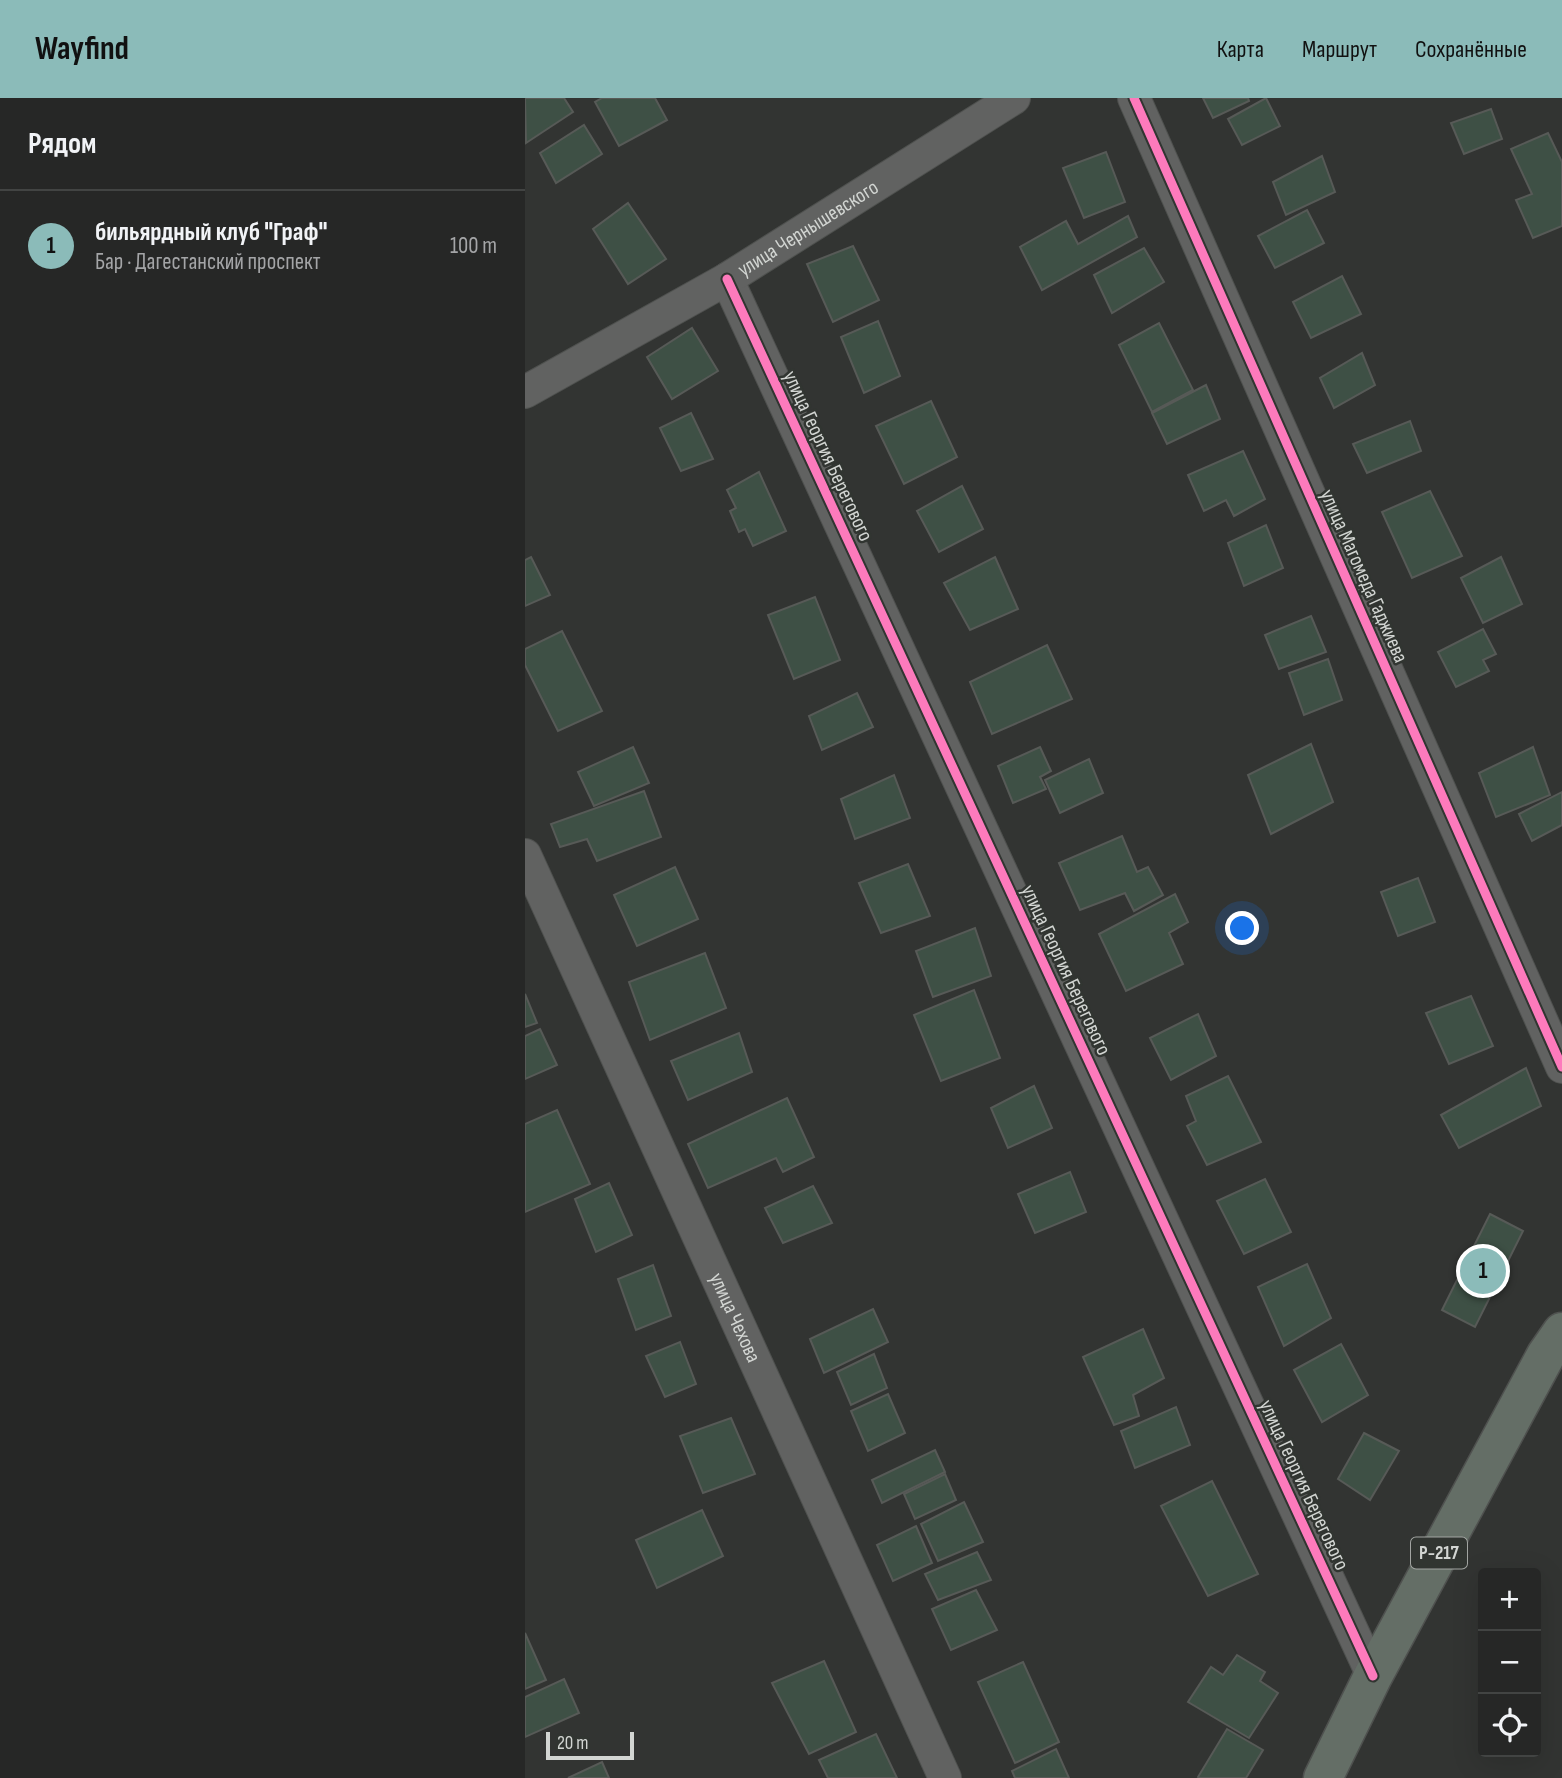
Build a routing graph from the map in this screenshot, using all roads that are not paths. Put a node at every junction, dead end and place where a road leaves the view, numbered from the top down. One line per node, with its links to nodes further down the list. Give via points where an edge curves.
1 (1014, 98): 3 (street, улица Чернышевского)
2 (1134, 98): 6 (street, улица Магомеда Гаджиева)
3 (727, 279): 4 (street, улица Чернышевского); 8 (street, улица Георгия Берегового)
4 (525, 391)
5 (525, 855): 9 (street, улица Чехова)
6 (1562, 1067)
7 (1557, 1351): 8 (highway, Р-217)
8 (1373, 1676): 10 (highway, Р-217)
9 (945, 1778)
10 (1323, 1778)

